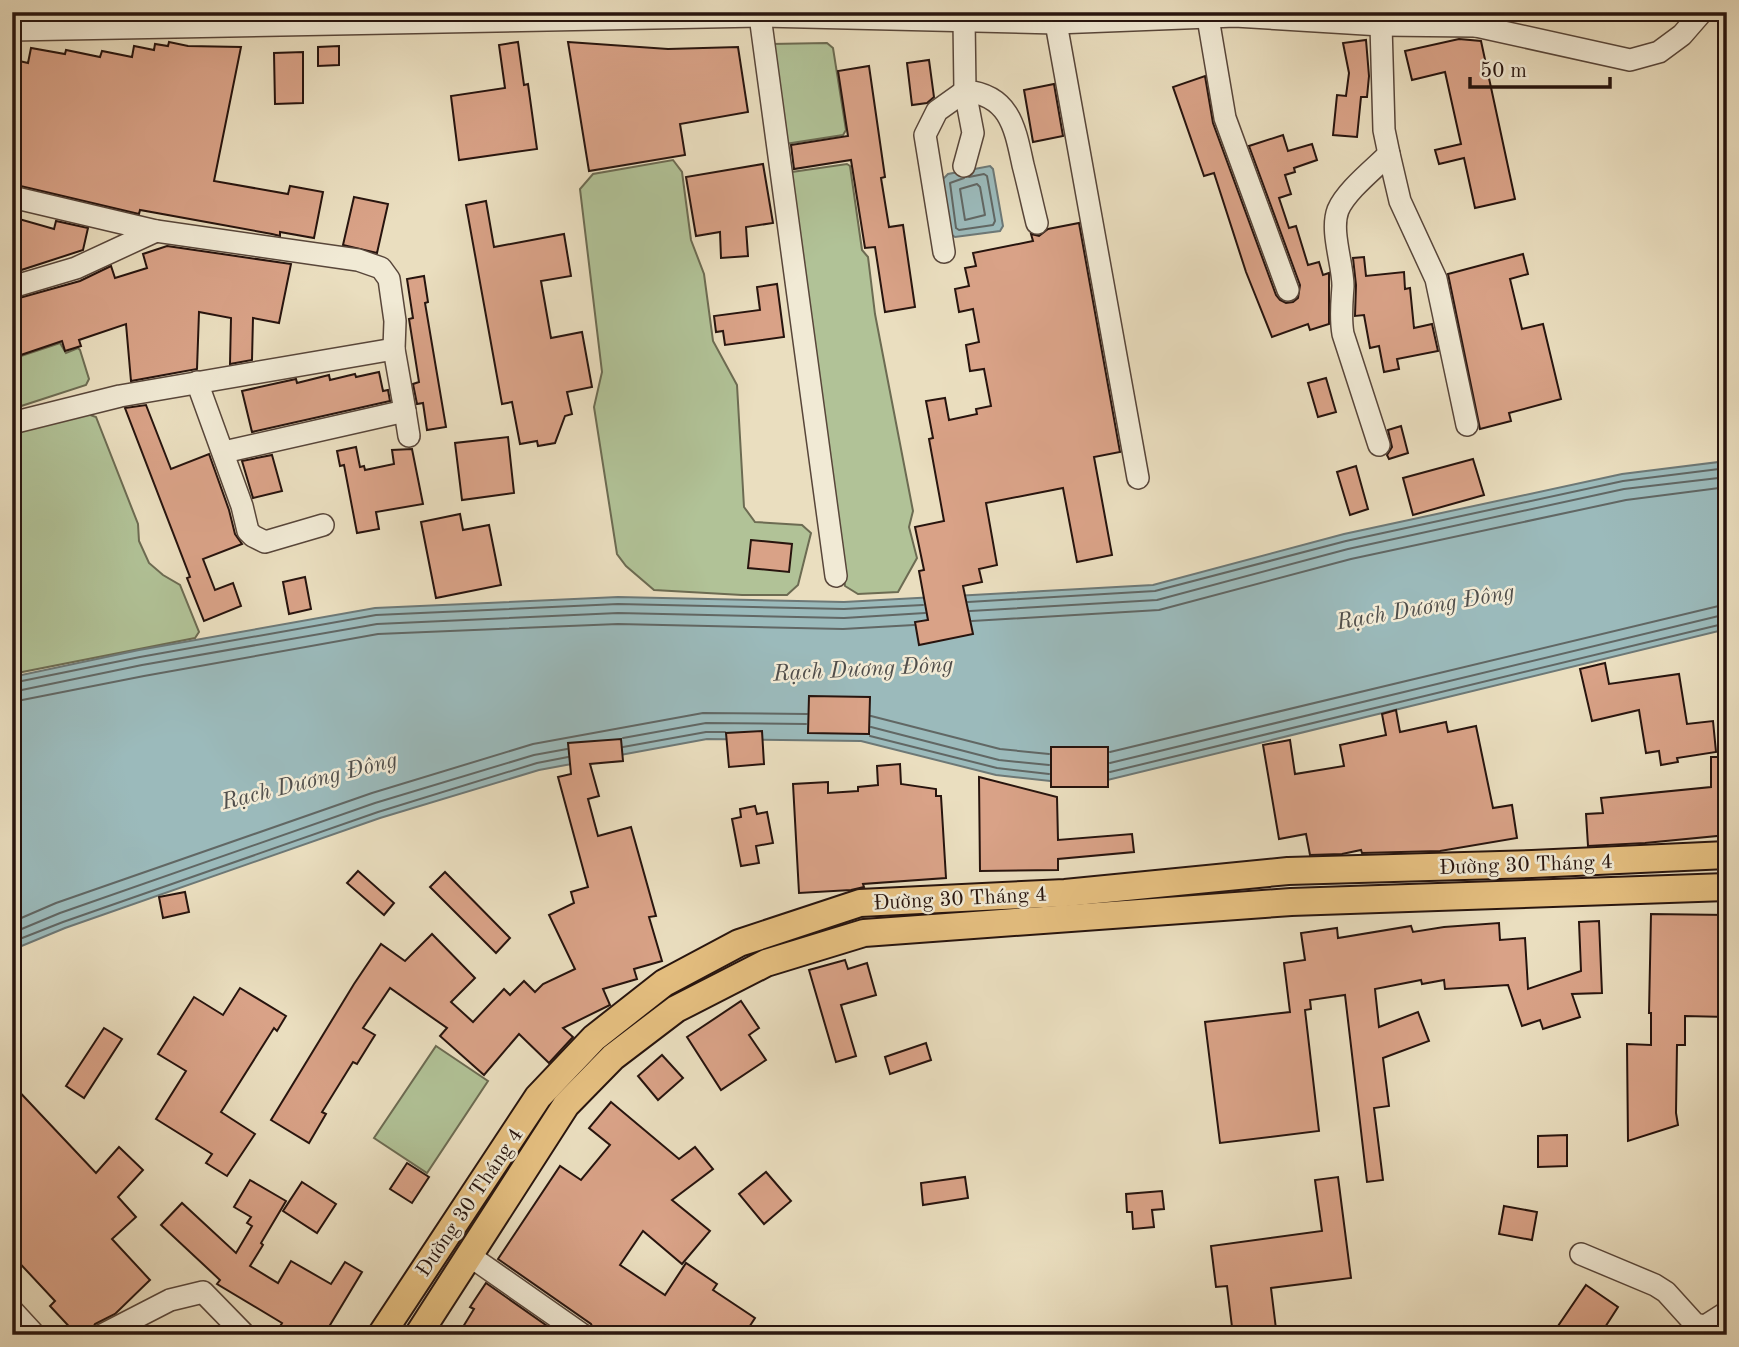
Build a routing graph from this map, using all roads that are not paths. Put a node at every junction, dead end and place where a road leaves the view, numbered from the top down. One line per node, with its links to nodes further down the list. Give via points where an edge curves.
1 (1501, 12): 9 (street)
2 (1702, 12): 9 (street, via 1659,52 1630,60)
3 (760, 16): 5 (street); 6 (street); 30 (street)
4 (1208, 18): 7 (street); 8 (street); 19 (street, via 1225,118)
5 (964, 19): 7 (street); 11 (street)
6 (258, 20): 10 (street)
7 (1056, 23): 28 (street)
8 (1381, 25): 9 (street); 12 (street, via 1384,130)
9 (1476, 26)
10 (12, 30)
11 (965, 91): 13 (street, via 973,133); 15 (street, via 981,92 1012,120); 17 (street, via 937,111 925,135)
12 (1389, 154): 24 (street, via 1400,201 1436,279); 26 (street, via 1346,198 1336,222 1343,334)
13 (964, 166)
14 (12, 197): 16 (street)
15 (1037, 223)
16 (156, 231): 18 (street, via 76,268); 20 (street, via 373,264 389,279)
17 (944, 252)
18 (12, 287)
19 (1287, 290)
20 (394, 349): 21 (street); 22 (street)
21 (197, 382): 23 (street); 27 (street)
22 (405, 411): 25 (street); 27 (street)
23 (12, 423)
24 (1467, 425)
25 (409, 436)
26 (1379, 444)
27 (224, 452): 29 (street, via 253,536 265,541)
28 (1138, 478)
29 (323, 525)
30 (836, 576)
31 (1727, 855): 32 (main road, Đường 30 Tháng 4)
32 (1288, 871): 34 (main road, Đường 30 Tháng 4, via 1065,893); 35 (main road)
33 (1727, 887): 35 (main road, Đường 30 Tháng 4)
34 (860, 902): 36 (main road); 37 (main road, Đường 30 Tháng 4, via 739,943 664,983 594,1038)
35 (1291, 902): 36 (main road, Đường 30 Tháng 4)
36 (864, 933): 38 (main road, Đường 30 Tháng 4, via 766,963 676,1009 613,1057)
37 (545, 1090): 38 (main road); 46 (main road, Đường 30 Tháng 4)
38 (566, 1105): 40 (main road, Đường 30 Tháng 4)
39 (1581, 1254): 42 (street, via 1655,1285 1695,1324 1704,1325)
40 (470, 1256): 47 (main road, Đường 30 Tháng 4); 48 (street)
41 (12, 1310): 43 (street)
42 (1727, 1312)
43 (35, 1335)
44 (102, 1335): 45 (street, via 170,1300 203,1292)
45 (245, 1335)
46 (381, 1335)
47 (418, 1335)
48 (583, 1335)

